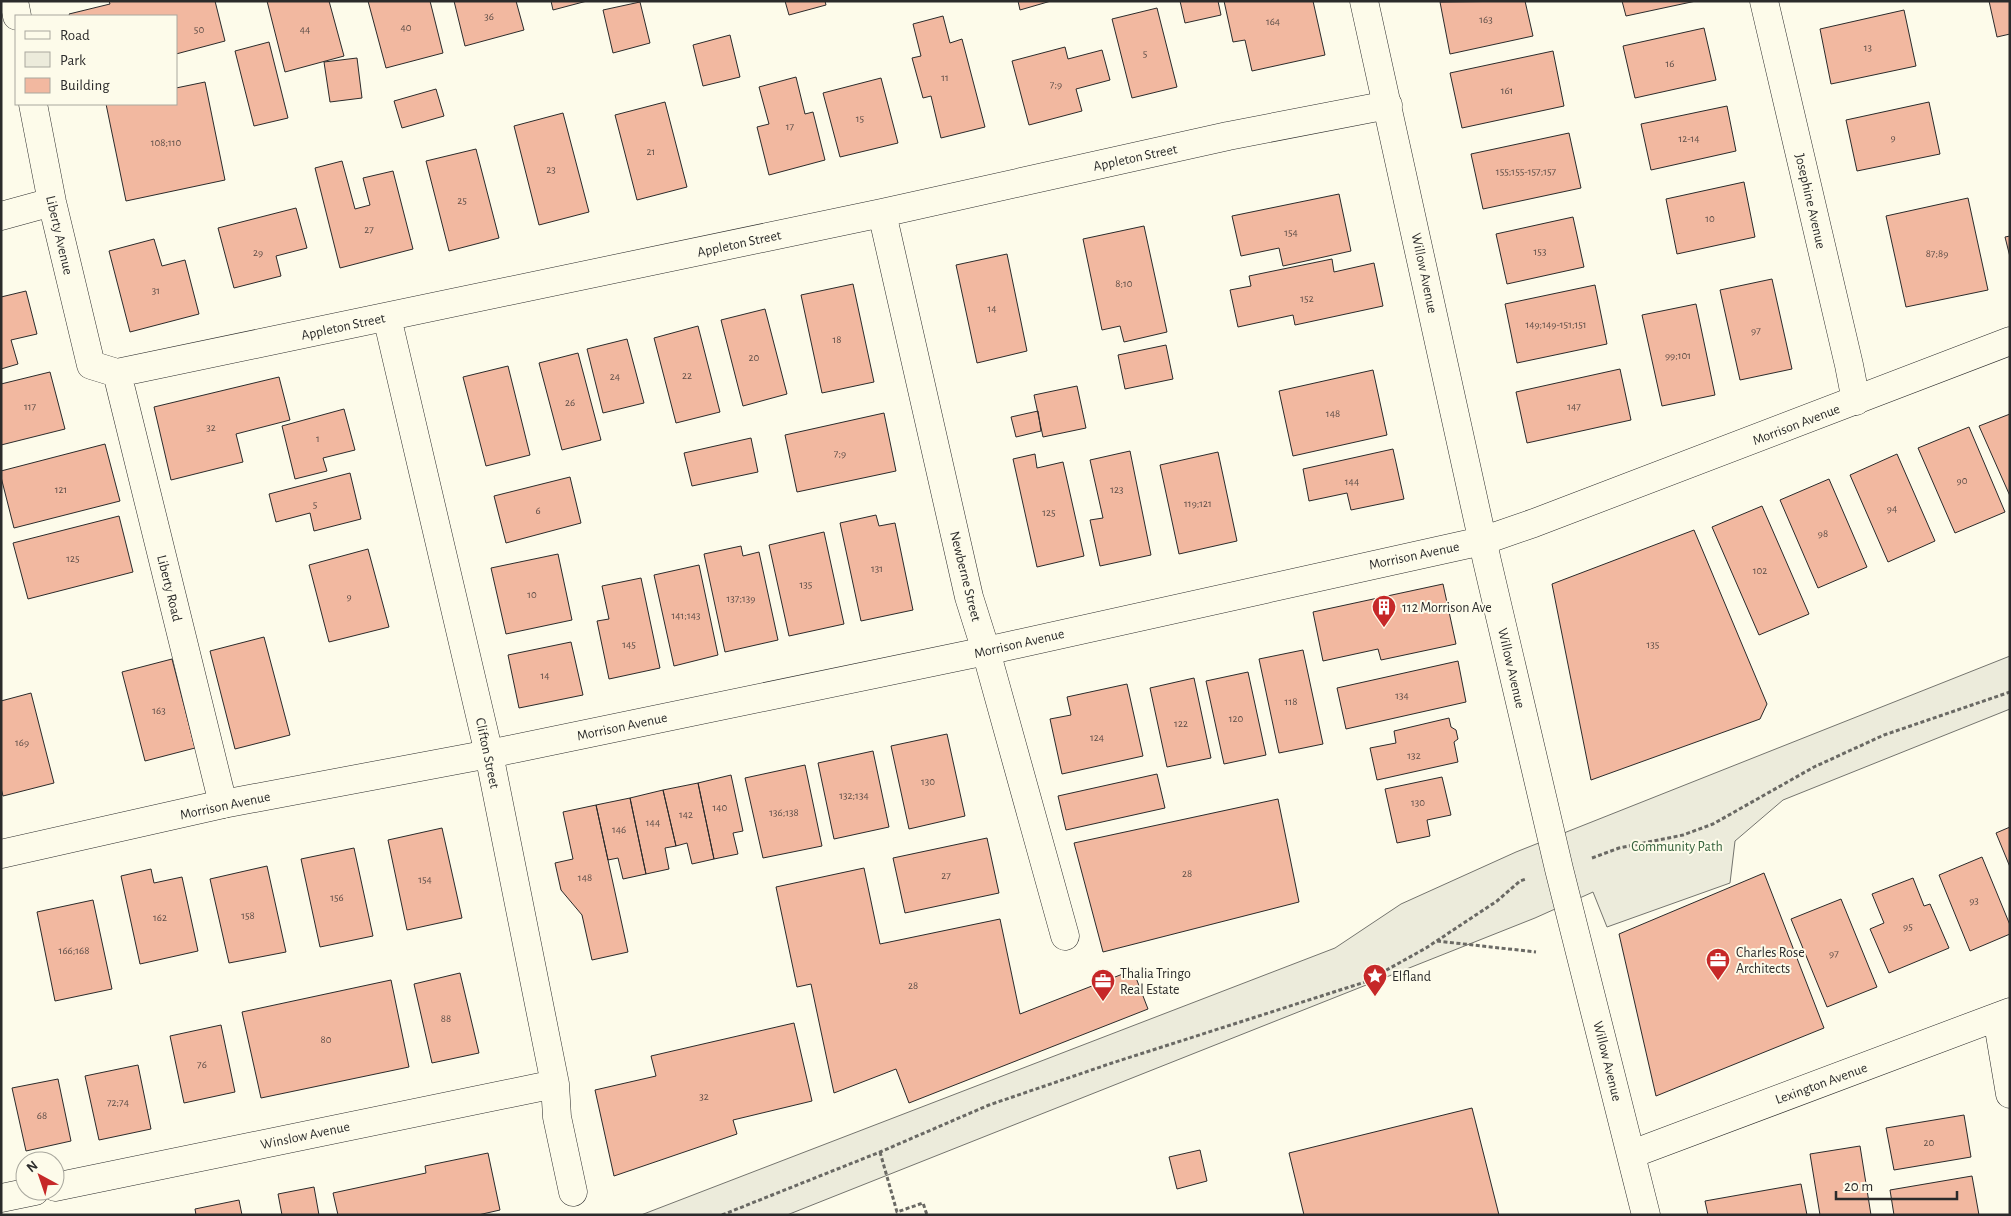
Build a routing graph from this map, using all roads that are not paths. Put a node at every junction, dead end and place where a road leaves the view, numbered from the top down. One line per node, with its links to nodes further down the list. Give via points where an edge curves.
1 (14, 1): 4 (street)
2 (1364, 1): 6 (street, Willow Avenue)
3 (1764, 1): 14 (street, Josephine Avenue)
4 (17, 15)
5 (34, 105): 7 (street, Liberty Avenue)
6 (1388, 105): 8 (street, Appleton Street, via 1228,136); 15 (street, Willow Avenue)
7 (52, 202): 9 (street); 12 (street, Liberty Avenue)
8 (882, 213): 10 (street, Appleton Street); 16 (street, Newberne Street, via 969,597)
9 (1, 216)
10 (387, 317): 13 (street, Appleton Street); 17 (street, Clifton Street)
11 (2010, 341): 14 (street, Morrison Avenue)
12 (91, 365): 13 (street, Appleton Street)
13 (118, 373): 18 (street, Liberty Road)
14 (1856, 401): 15 (street, Morrison Avenue)
15 (1482, 541): 16 (street, Morrison Avenue); 24 (street, Willow Avenue, via 1559,869)
16 (986, 651): 17 (street, Morrison Avenue); 20 (street, Newberne Street)
17 (489, 754): 18 (street, Morrison Avenue); 22 (street, Clifton Street)
18 (223, 804): 19 (street, Morrison Avenue)
19 (1, 854)
20 (1065, 936)
21 (2003, 1015): 23 (street); 24 (street, Lexington Avenue)
22 (555, 1084): 25 (street, Winslow Avenue); 26 (street, Clifton Street, via 556,1116)
23 (2010, 1094)
24 (1632, 1154): 29 (street, Willow Avenue)
25 (65, 1185)
26 (573, 1192)
27 (15, 1195): 28 (street)
28 (1, 1198)
29 (1646, 1215)

